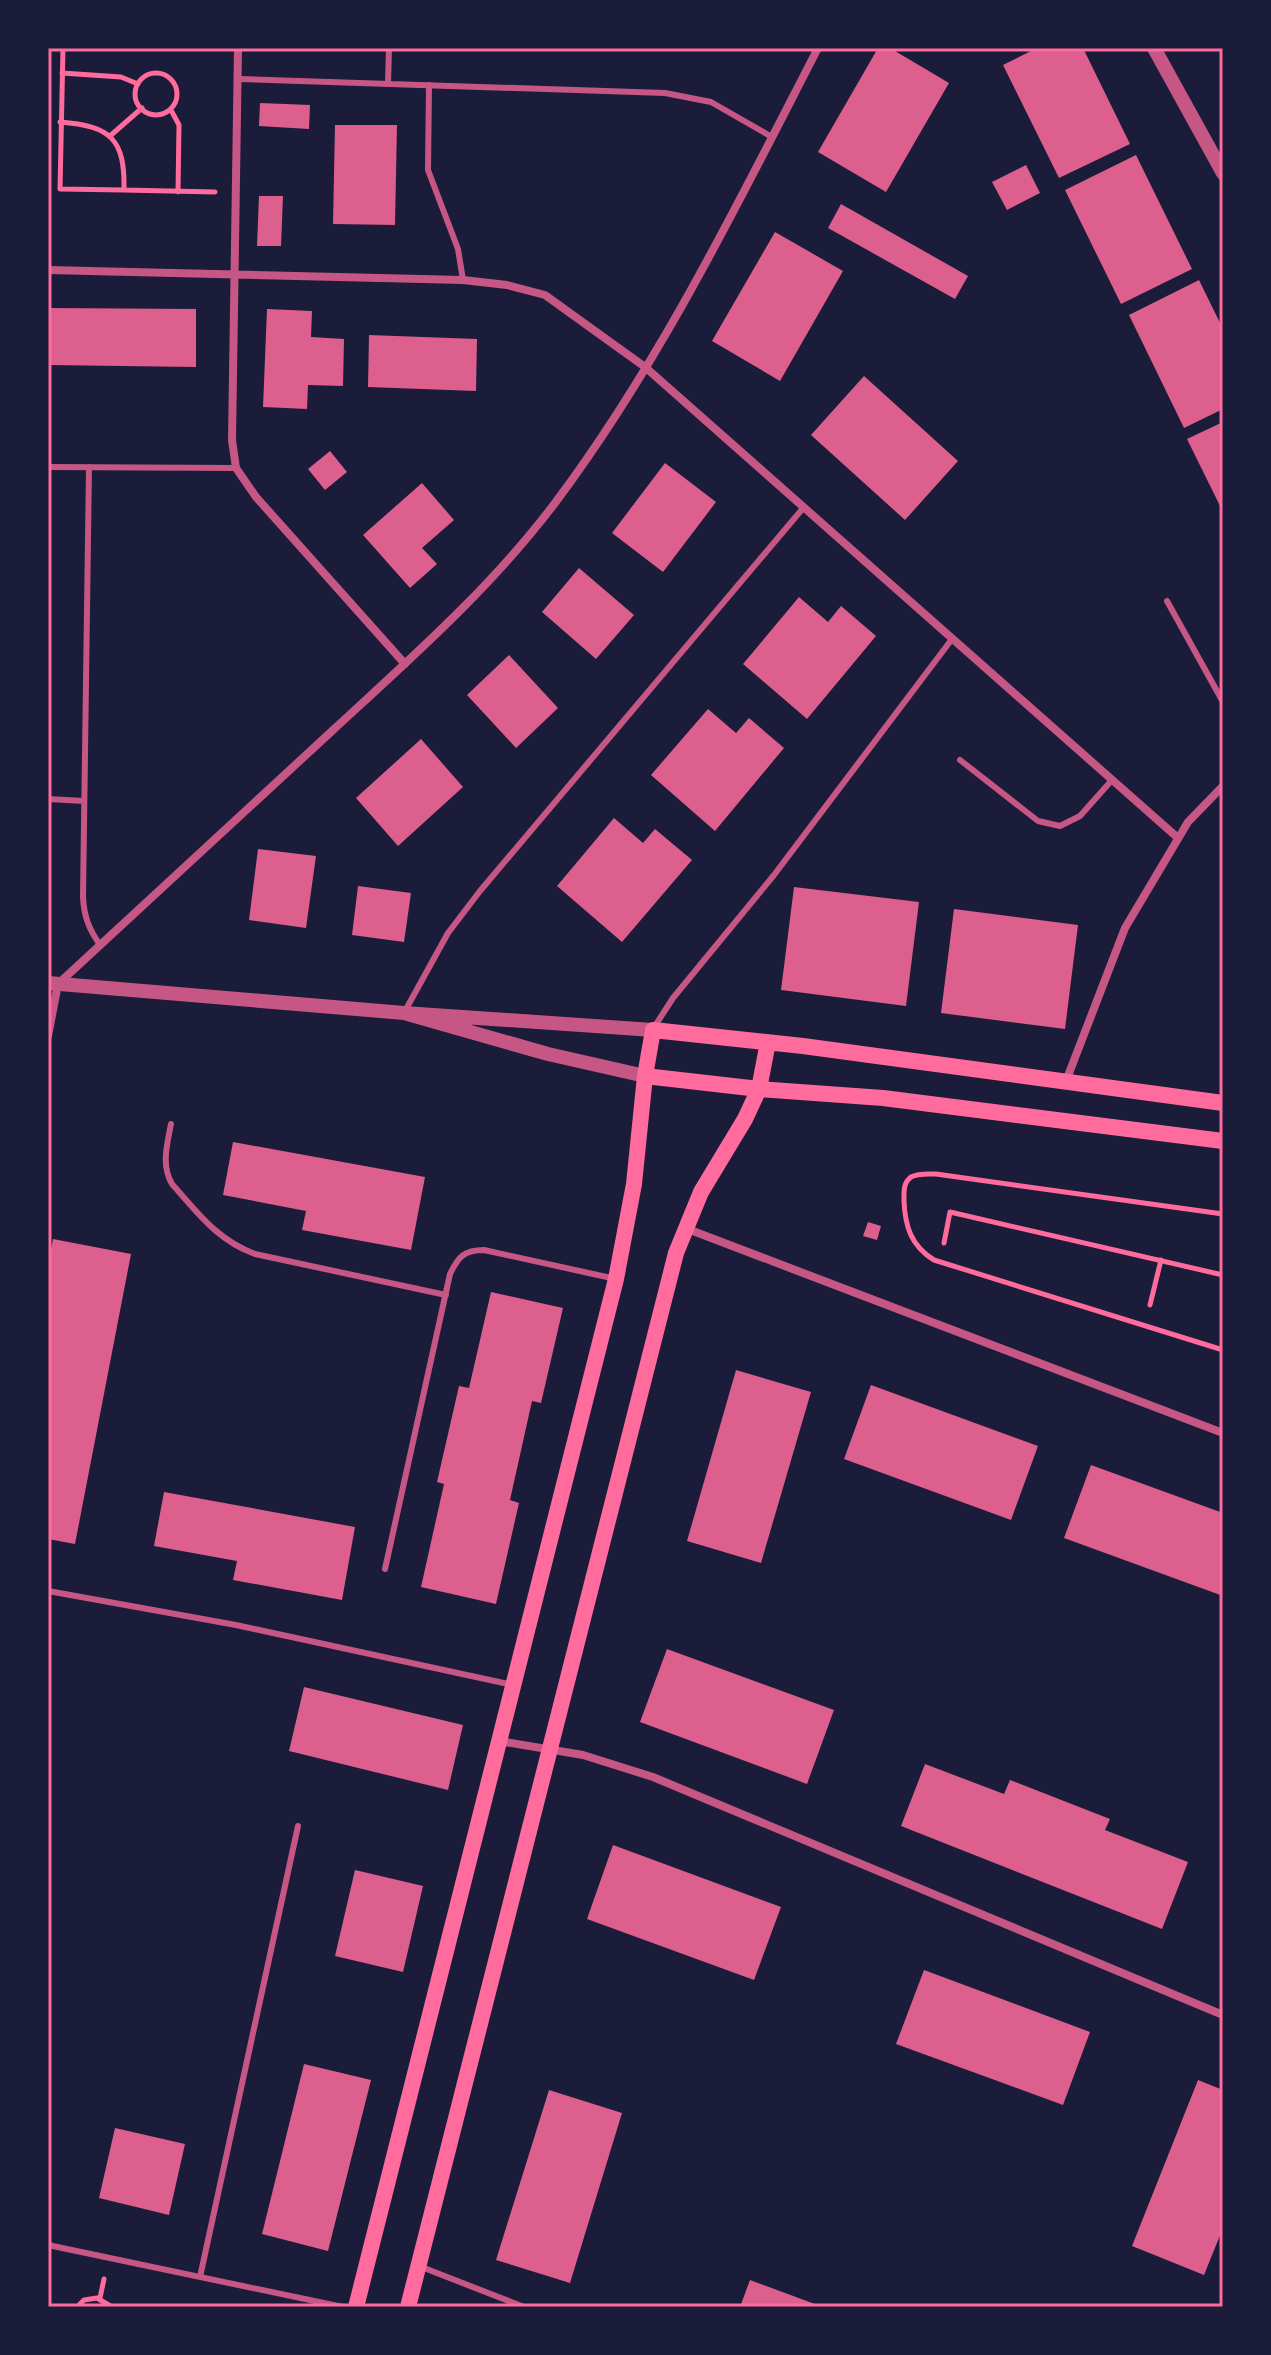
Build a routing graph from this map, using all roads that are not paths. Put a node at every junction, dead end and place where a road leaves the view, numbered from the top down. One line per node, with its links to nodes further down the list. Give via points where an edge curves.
1 (238, 48): 5 (street)
2 (389, 48): 6 (lane)
3 (818, 48): 8 (street)
4 (1154, 48): 9 (street)
5 (238, 79): 6 (lane); 11 (street)
6 (388, 84): 7 (lane)
7 (429, 85): 8 (lane, via 665,93 711,102); 12 (lane, via 428,170 458,249)
8 (772, 137): 13 (street)
9 (1223, 173)
10 (48, 270): 11 (street)
11 (235, 273): 12 (street); 16 (street)
12 (463, 280): 13 (street, via 545,295)
13 (645, 367): 17 (street); 20 (street, via 553,505 460,613)
14 (48, 467): 15 (lane)
15 (89, 467): 16 (lane); 26 (lane)
16 (236, 468): 20 (street)
17 (804, 507): 19 (street); 30 (lane, via 480,891 448,933)
18 (1167, 601): 21 (lane)
19 (952, 639): 23 (street); 31 (lane)
20 (405, 664): 28 (street)
21 (1223, 702)
22 (960, 760): 23 (lane, via 1038,821 1060,826 1080,816)
23 (1112, 780): 27 (street)
24 (1223, 786): 27 (street)
25 (48, 799): 26 (lane)
26 (84, 801): 28 (lane, via 84,915)
27 (1178, 838): 35 (street, via 1125,928)
28 (100, 945): 29 (street)
29 (53, 984): 30 (street); 32 (street)
30 (404, 1013): 31 (street); 34 (street)
31 (653, 1030): 33 (main road); 34 (main road)
32 (48, 1036)
33 (768, 1042): 35 (main road); 36 (main road)
34 (645, 1076): 36 (main road); 41 (main road, via 634,1184)
35 (1066, 1081): 37 (main road)
36 (759, 1089): 39 (main road, via 883,1098); 40 (main road)
37 (1223, 1103)
38 (171, 1124): 42 (lane, via 166,1175 235,1247)
39 (1223, 1141)
40 (685, 1228): 43 (street); 48 (main road)
41 (616, 1279): 42 (lane, via 473,1250 456,1262); 46 (main road)
42 (446, 1295): 44 (lane)
43 (1223, 1433)
44 (385, 1569)
45 (48, 1591): 46 (lane)
46 (513, 1685): 47 (main road)
47 (499, 1741): 48 (street); 55 (main road)
48 (550, 1749): 50 (street, via 653,1777); 52 (main road)
49 (298, 1826): 53 (lane)
50 (1223, 2015)
51 (48, 2245): 53 (lane)
52 (419, 2266): 56 (main road); 57 (lane)
53 (200, 2277): 54 (lane)
54 (343, 2307)
55 (356, 2307)
56 (408, 2307)
57 (524, 2307)

